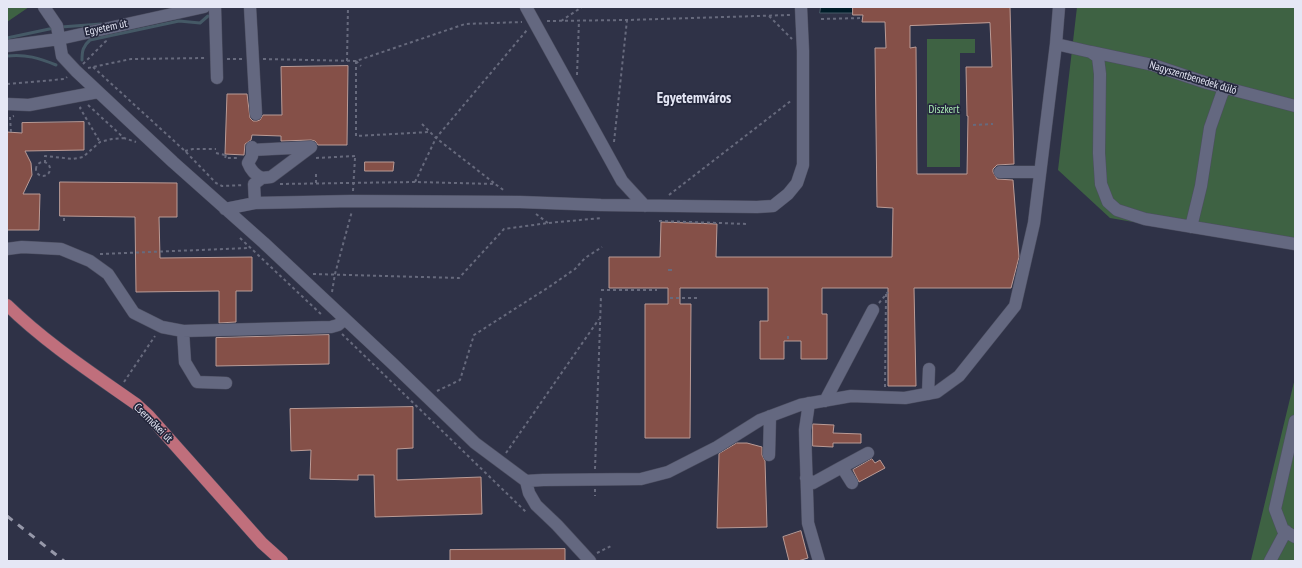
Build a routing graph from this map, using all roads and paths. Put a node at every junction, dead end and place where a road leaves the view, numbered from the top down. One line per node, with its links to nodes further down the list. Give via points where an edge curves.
1 (44, 7): 17 (street, via 57,26)
2 (204, 7): 17 (street, Egyetem út)
3 (215, 7): 23 (street)
4 (250, 7): 24 (street)
5 (348, 7): 25 (path)
6 (526, 7): 15 (street)
7 (582, 7): 16 (path)
8 (1059, 7): 19 (street)
9 (801, 11): 10 (path); 21 (street)
10 (769, 16): 14 (path); 21 (path)
11 (863, 18): 12 (path)
12 (821, 19)
13 (579, 20): 14 (path); 16 (path); 35 (path)
14 (627, 20): 48 (path)
15 (534, 21): 16 (path); 26 (path, via 465,24); 35 (street); 46 (path)
16 (560, 21)
17 (59, 39): 20 (street, Egyetem út); 28 (street, via 62,56)
18 (106, 40): 28 (path)
19 (1056, 44): 22 (street, Nagyszentbenedek dűlő); 57 (street)
20 (7, 46)
21 (803, 51): 34 (street)
22 (1091, 52): 32 (street, Nagyszentbenedek dűlő, via 1153,65); 74 (street, via 1098,57 1100,74 1101,184 1108,202 1118,210 1146,219)
23 (217, 58): 24 (path); 29 (street); 51 (path, via 131,59 93,67)
24 (254, 59): 25 (path); 38 (street)
25 (346, 61): 26 (path)
26 (356, 62): 27 (path); 44 (path, via 356,136)
27 (361, 66)
28 (76, 71): 33 (street)
29 (217, 78)
30 (65, 79): 31 (path)
31 (7, 84)
32 (1224, 88): 37 (street, Nagyszentbenedek dűlő); 74 (street, via 1210,128)
33 (98, 92): 36 (street, via 29,105); 68 (street)
34 (802, 92): 67 (path); 67 (street, via 803,165 797,182 788,194 773,206)
35 (576, 98): 67 (street, via 622,181)
36 (7, 104)
37 (1295, 106)
38 (256, 114)
39 (7, 116): 40 (path)
40 (10, 117)
41 (422, 124): 44 (path)
42 (993, 124): 43 (path)
43 (973, 125)
44 (430, 132): 46 (path)
45 (124, 138): 47 (path); 47 (path, via 87,104 80,108); 49 (path)
46 (436, 138): 60 (path); 63 (path)
47 (100, 142): 55 (path, via 82,157 74,159 45,156)
48 (614, 143)
49 (141, 147)
50 (216, 149): 51 (path)
51 (185, 151): 61 (path, via 222,186)
52 (216, 153): 53 (path, via 226,155)
53 (226, 158)
54 (309, 158): 59 (path, via 355,157)
55 (45, 163): 55 (path, via 50,169 47,174 41,175 35,169 39,164)
56 (1000, 172): 57 (street)
57 (1040, 172): 104 (street, via 1034,223 1015,306 959,376 937,392)
58 (316, 175): 62 (path)
59 (354, 182): 60 (path); 62 (path)
60 (415, 182): 63 (path)
61 (258, 183): 61 (street, via 271,177 311,147 252,148 252,156 248,163); 62 (path); 65 (street)
62 (316, 183)
63 (495, 184): 66 (path)
64 (352, 201): 65 (street); 66 (street); 83 (path, via 352,212)
65 (255, 202): 68 (street)
66 (520, 202): 67 (street)
67 (650, 206)
68 (225, 209): 82 (street)
69 (64, 216): 72 (path)
70 (602, 218): 83 (path, via 504,229 459,278)
71 (659, 220): 73 (path)
72 (64, 221)
73 (748, 224)
74 (1191, 227): 76 (street)
75 (239, 237): 79 (path)
76 (1295, 244)
77 (255, 247): 79 (path)
78 (602, 247): 105 (path, via 549,287 474,335 460,380)
79 (250, 248): 81 (path); 95 (path)
80 (7, 249): 96 (street, via 61,249 90,260 108,274 134,313)
81 (98, 254)
82 (296, 273): 83 (path); 91 (street)
83 (335, 274): 91 (path)
84 (601, 290): 85 (path)
85 (657, 290)
86 (886, 294): 102 (path)
87 (601, 296): 93 (path)
88 (670, 298): 89 (path)
89 (697, 298)
90 (7, 305): 103 (main road, Csermőkei út, via 44,337)
91 (330, 305): 94 (street)
92 (874, 310): 106 (street)
93 (600, 318): 112 (path); 115 (path)
94 (345, 319): 95 (street); 105 (street)
95 (334, 326): 97 (street); 119 (path)
96 (162, 327): 97 (street); 103 (path)
97 (183, 331): 101 (street, via 185,362 197,382)
98 (788, 336): 99 (path)
99 (788, 341)
100 (929, 369): 104 (street)
101 (226, 383)
102 (886, 387)
103 (118, 392): 124 (main road, Csermőkei út, via 149,416 262,544)
104 (928, 394): 106 (street, via 905,398 851,396)
105 (427, 396): 112 (street, via 475,443)
106 (825, 400): 107 (street)
107 (809, 403): 108 (street); 114 (street, via 805,430)
108 (770, 416): 111 (street); 115 (street, via 668,472 641,479)
109 (1295, 421): 120 (street, via 1275,509 1283,530)
110 (868, 453): 113 (street)
111 (769, 455)
112 (500, 462): 116 (street)
113 (842, 467): 114 (street, via 813,483); 117 (street)
114 (806, 478): 123 (street, via 808,523)
115 (594, 480): 116 (street); 118 (path)
116 (526, 481): 122 (street, via 536,505)
117 (852, 483)
118 (595, 496)
119 (531, 516)
120 (1291, 534): 125 (street)
121 (612, 546): 122 (path)
122 (589, 559)
123 (819, 559)
124 (282, 561)
125 (1270, 561)

